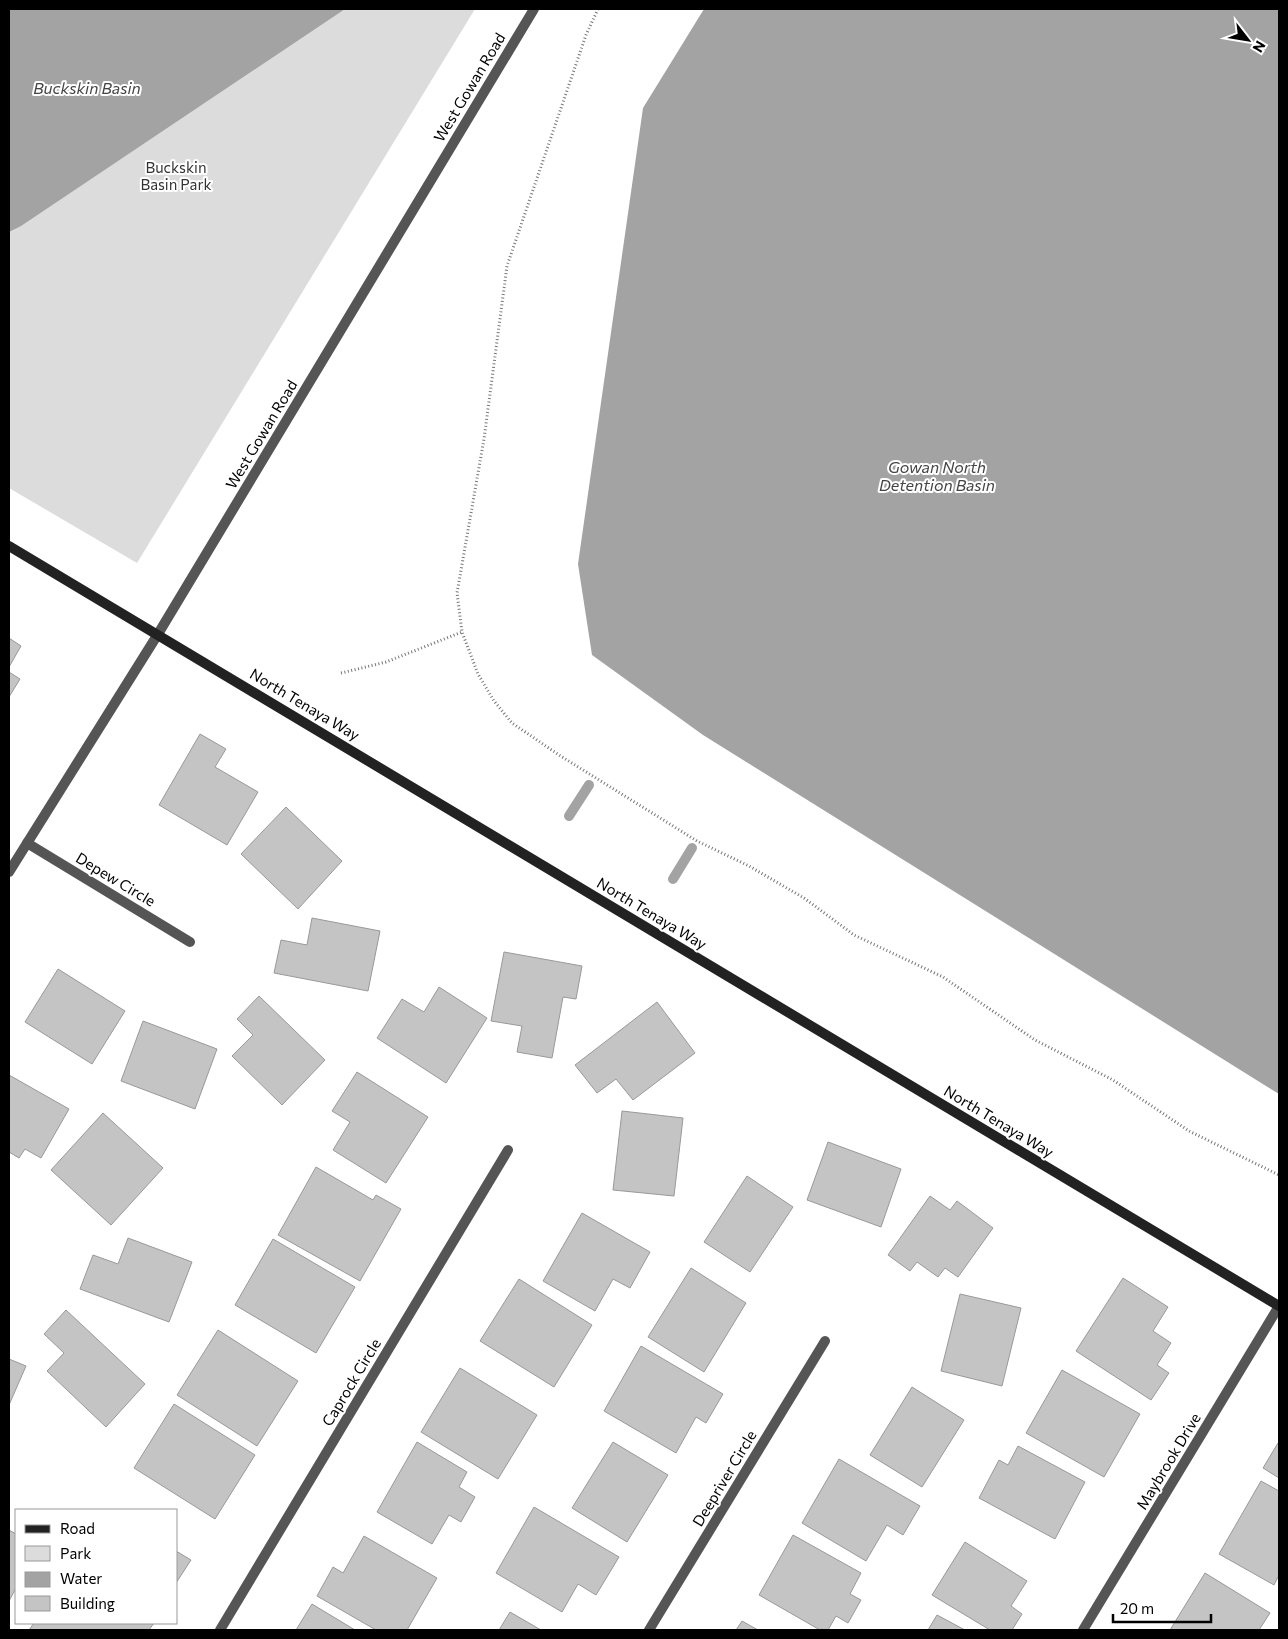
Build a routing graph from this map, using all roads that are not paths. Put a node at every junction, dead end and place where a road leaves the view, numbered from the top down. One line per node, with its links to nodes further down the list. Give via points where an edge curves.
1 (534, 9): 3 (street, West Gowan Road)
2 (9, 546): 3 (main road, North Tenaya Way)
3 (158, 634): 4 (street, West Gowan Road); 8 (main road, North Tenaya Way)
4 (26, 843): 5 (street, West Gowan Road); 6 (street, Depew Circle)
5 (9, 872)
6 (190, 942)
7 (508, 1150): 10 (street, Caprock Circle)
8 (1279, 1306): 12 (street, Maybrook Drive)
9 (825, 1341): 11 (street, Deepriver Circle)
10 (220, 1630)
11 (649, 1630)
12 (1082, 1630)

